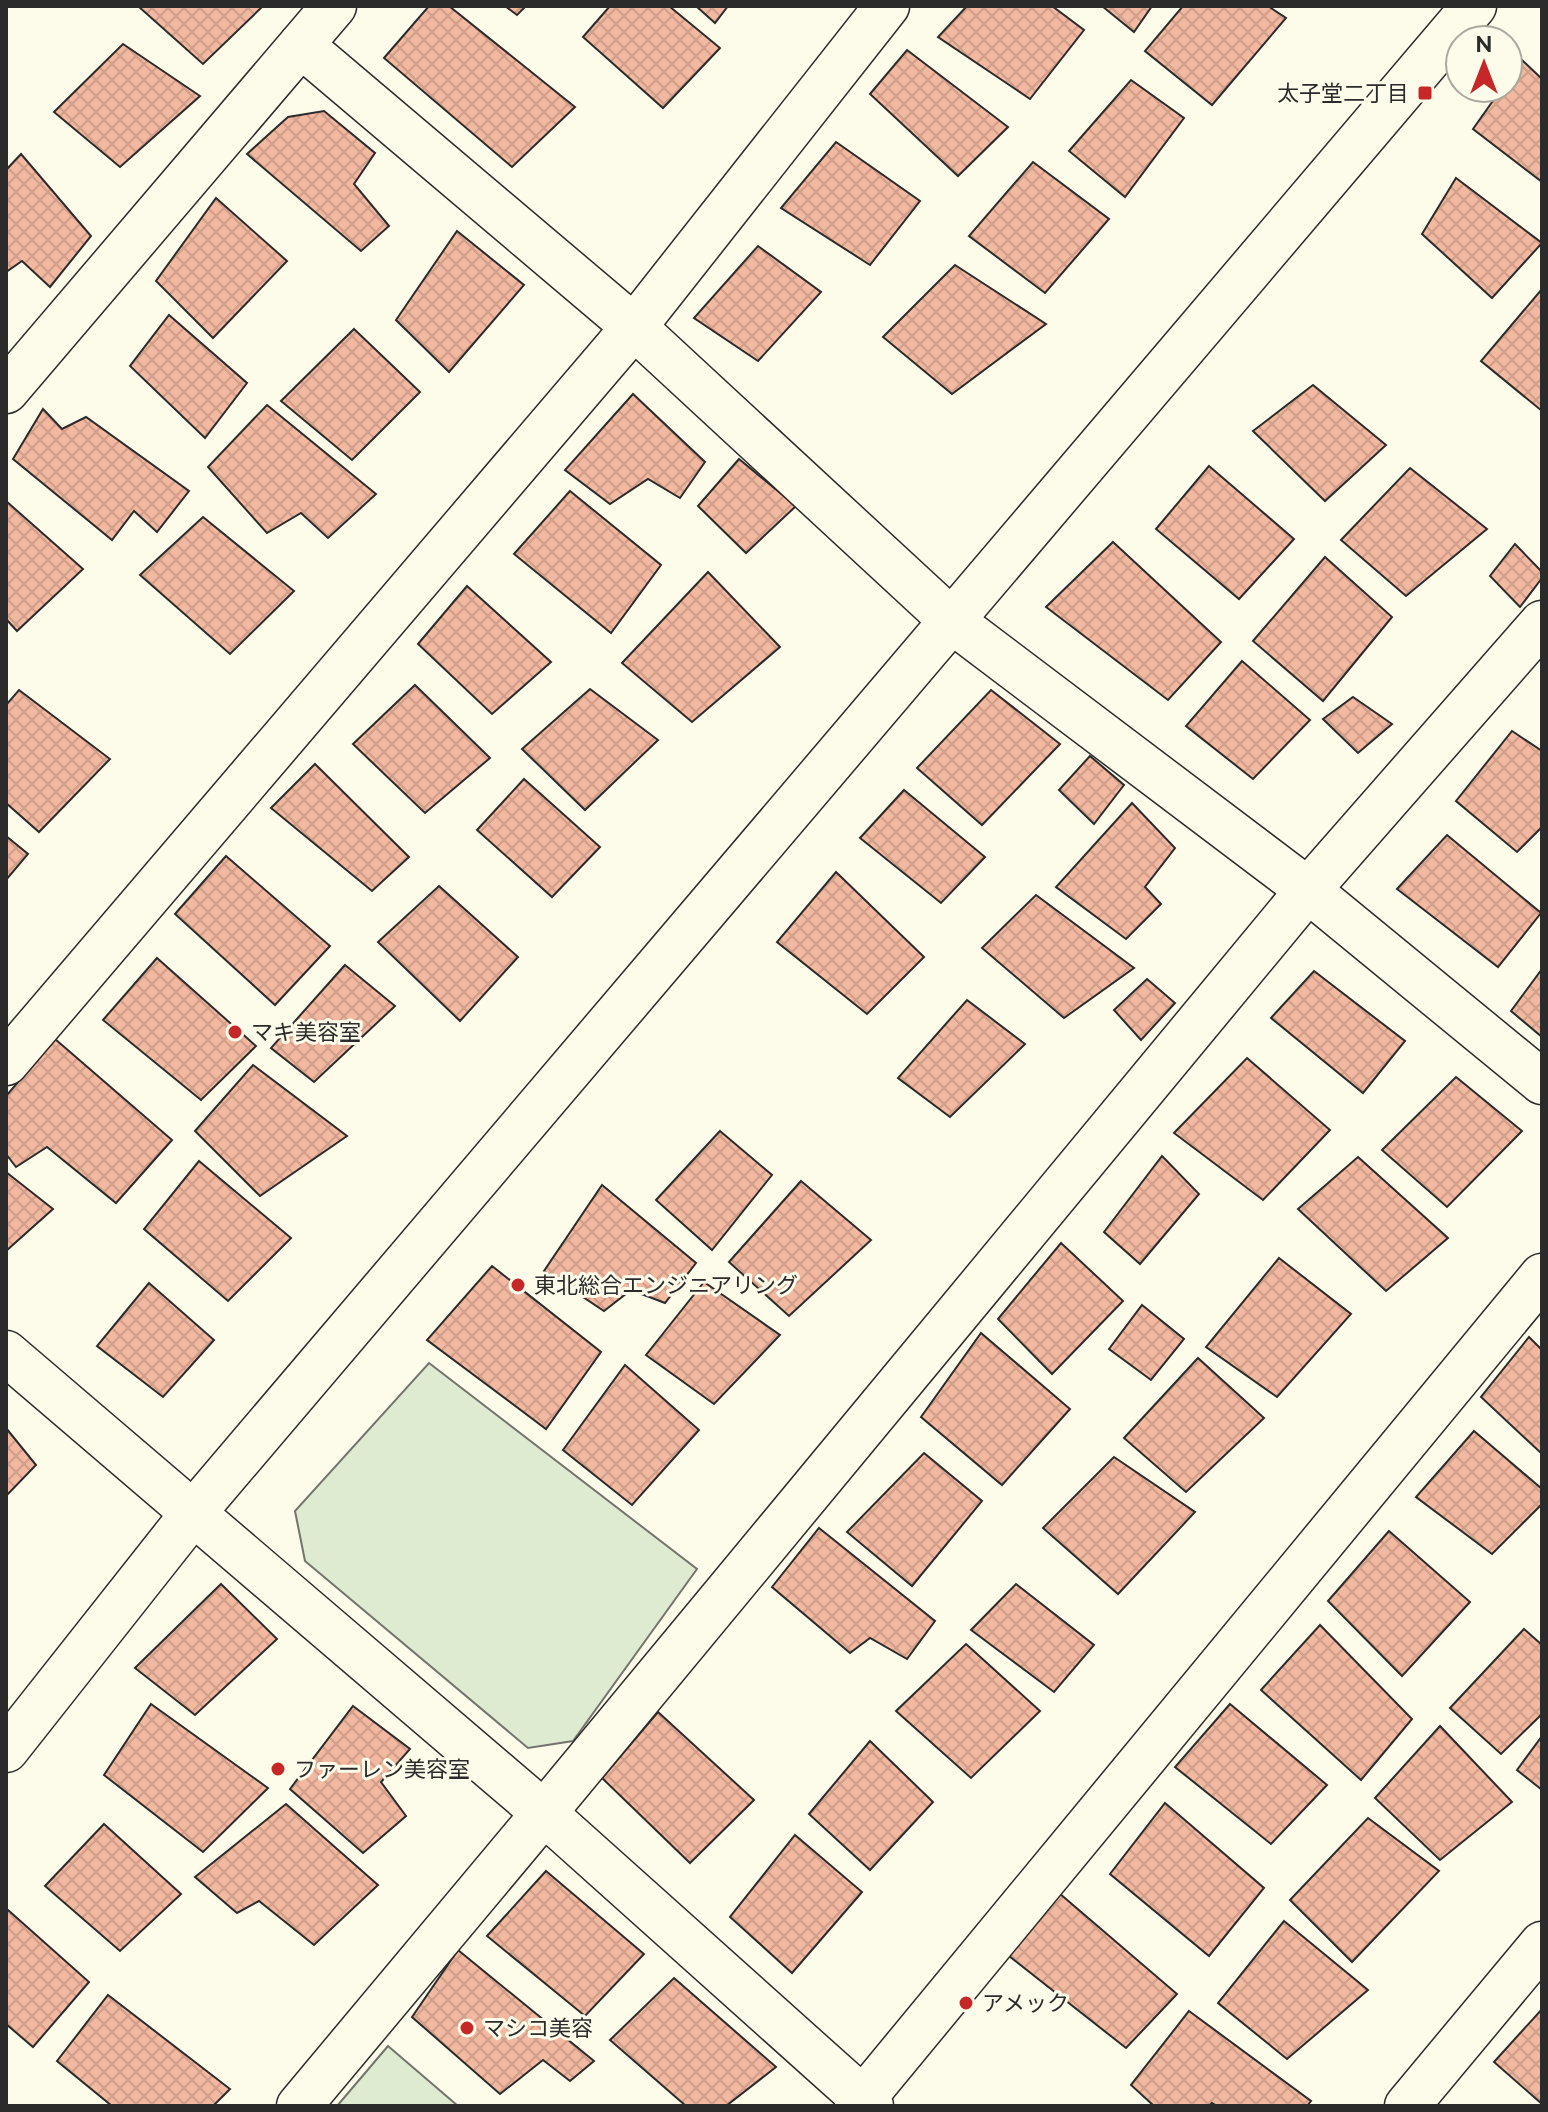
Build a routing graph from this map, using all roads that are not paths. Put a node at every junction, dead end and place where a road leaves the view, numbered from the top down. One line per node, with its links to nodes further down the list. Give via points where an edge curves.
1 (334, 6): 4 (street)
2 (887, 6): 5 (street)
3 (1474, 6): 7 (street)
4 (301, 45): 5 (street); 6 (street)
5 (634, 327): 7 (street); 10 (street)
6 (6, 391)
7 (952, 621): 9 (street); 14 (street)
8 (1542, 623): 9 (street)
9 (1308, 890): 11 (street); 16 (street)
10 (6, 1063)
11 (1542, 1082)
12 (1542, 1276): 18 (street)
13 (6, 1353): 14 (street)
14 (194, 1512): 15 (street); 16 (street)
15 (6, 1750)
16 (544, 1813): 18 (street); 19 (street)
17 (1542, 1944): 20 (street)
18 (864, 2104)
19 (299, 2106)
20 (1407, 2106)

